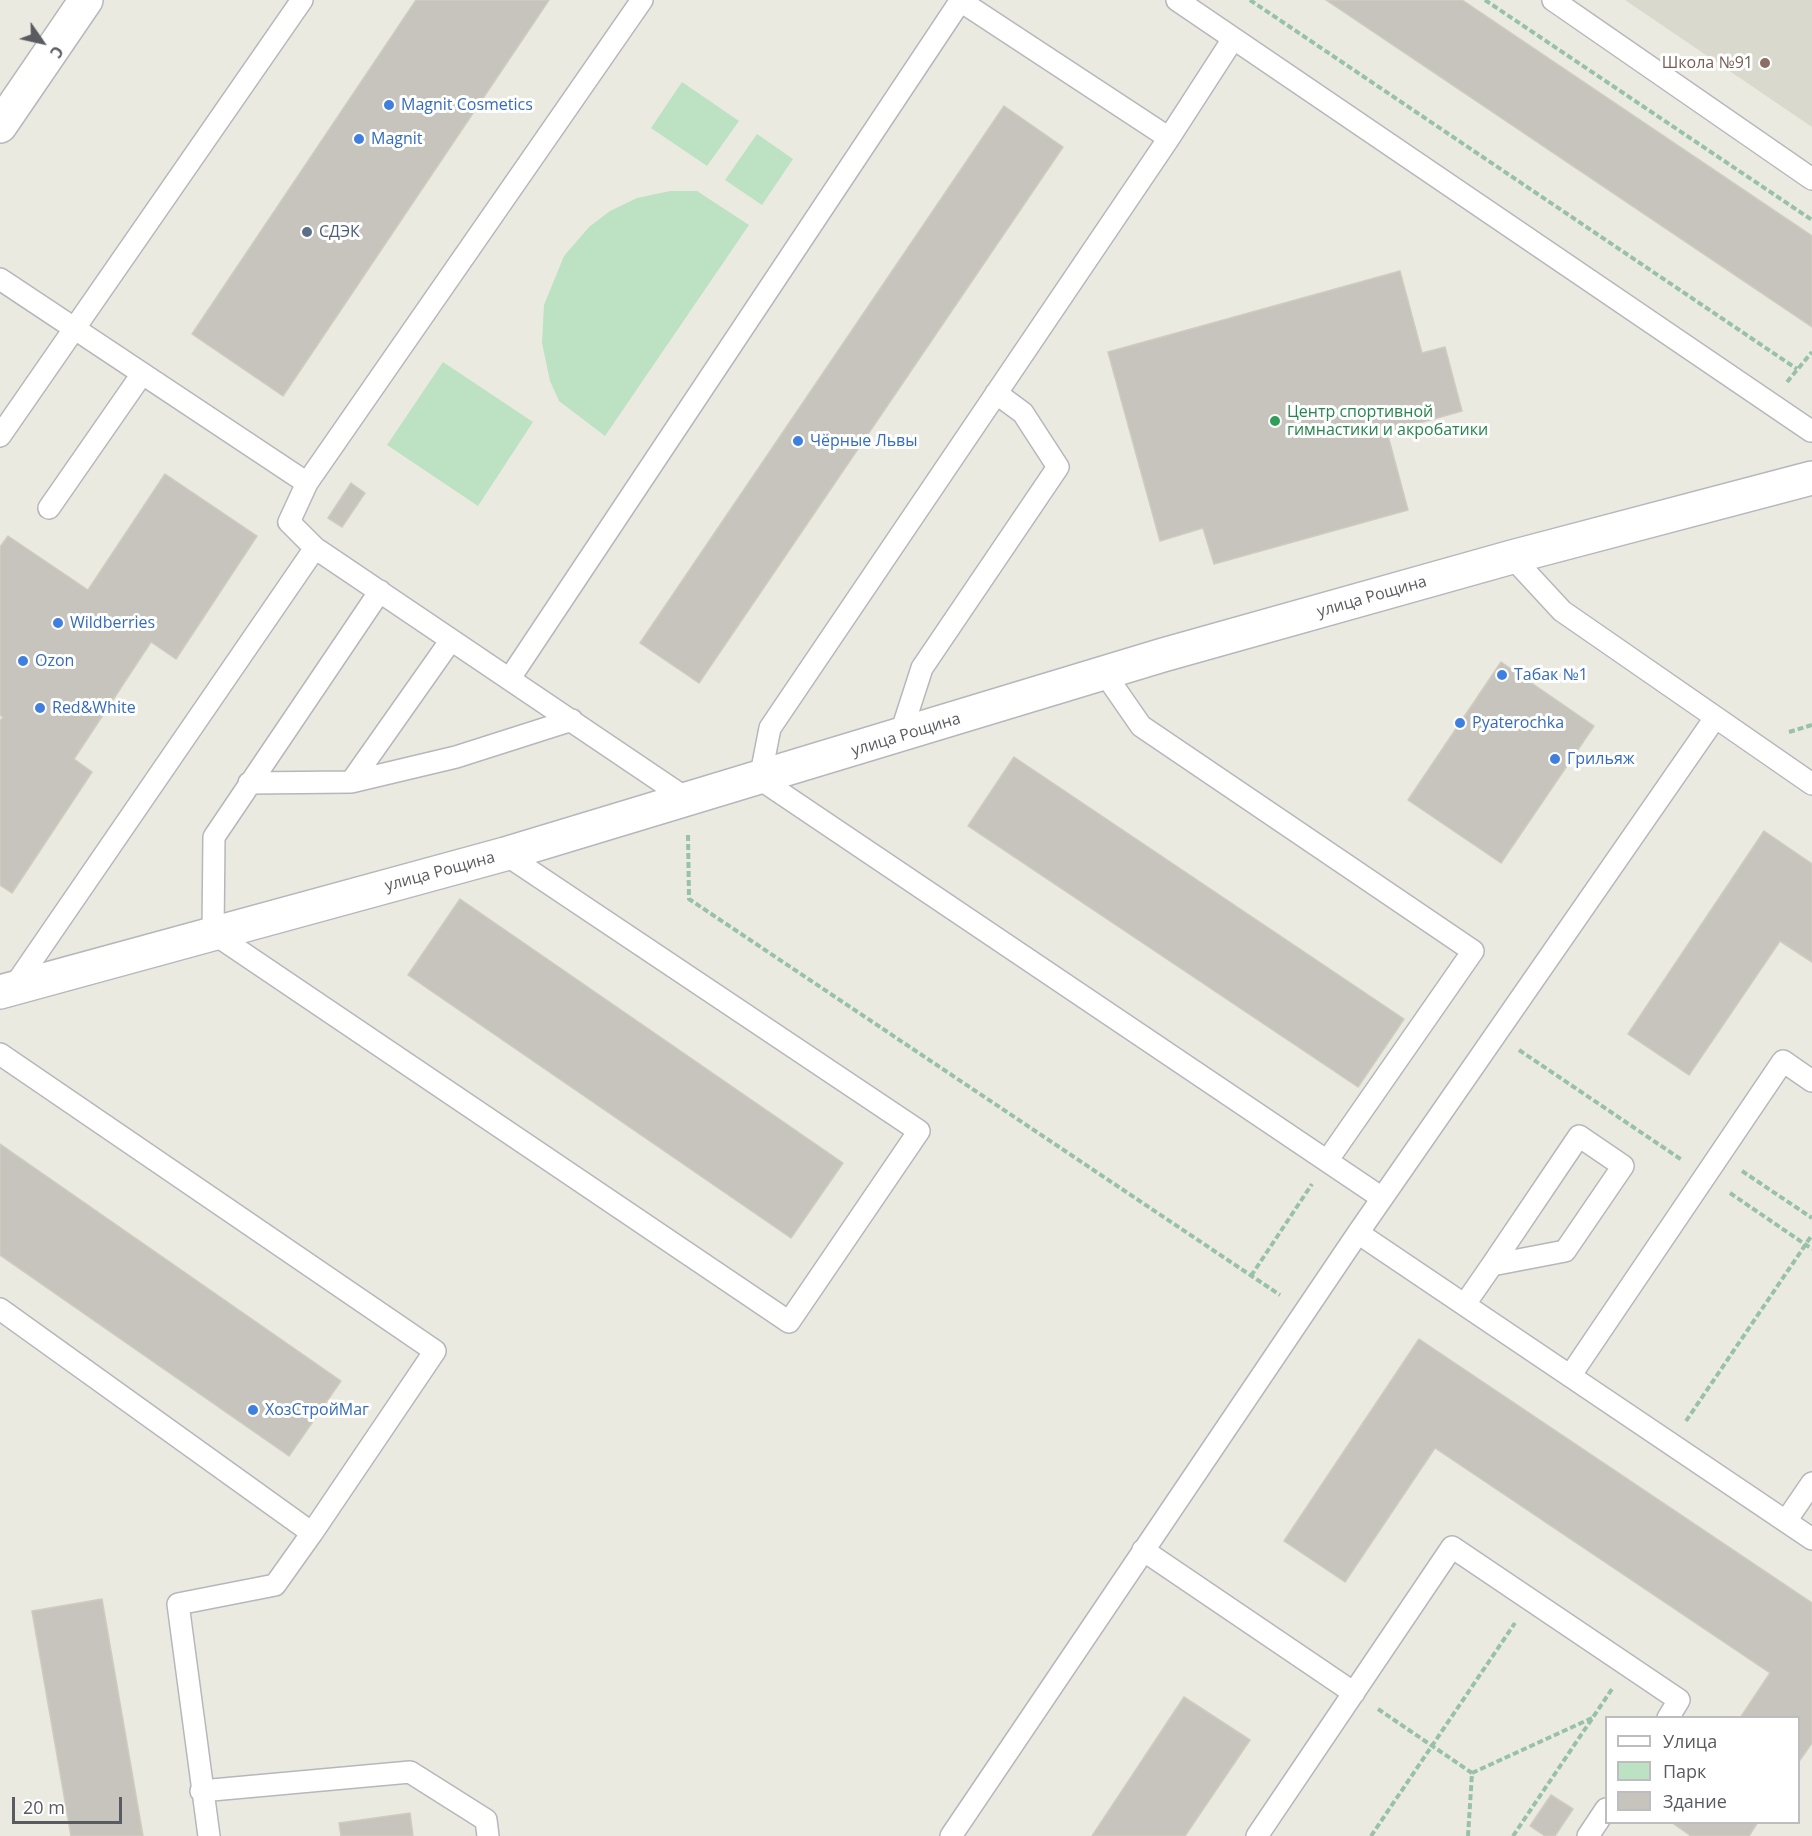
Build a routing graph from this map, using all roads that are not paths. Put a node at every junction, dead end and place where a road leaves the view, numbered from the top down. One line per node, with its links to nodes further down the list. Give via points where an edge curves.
1 (86, 0): 7 (street)
2 (302, 0): 13 (lane)
3 (642, 0): 19 (lane)
4 (960, 0): 10 (lane); 26 (lane)
5 (1177, 0): 8 (lane)
6 (1552, 0): 11 (lane)
7 (62, 16): 9 (street)
8 (1233, 39): 10 (lane); 16 (lane)
9 (0, 126)
10 (1169, 138): 15 (lane)
11 (1812, 179)
12 (0, 279): 13 (lane)
13 (75, 331): 14 (lane); 17 (lane)
14 (142, 374): 19 (lane); 20 (lane)
15 (996, 393): 29 (lane, via 1023,413 1058,467 922,668); 30 (lane, via 770,728)
16 (1812, 433)
17 (0, 436)
18 (1812, 478): 22 (street, улица Рощина)
19 (307, 483): 21 (lane, via 289,522)
20 (50, 508)
21 (315, 548): 23 (lane); 37 (lane)
22 (1512, 557): 25 (street, улица Рощина); 27 (lane, via 1562,611)
23 (380, 591): 24 (lane); 32 (lane)
24 (451, 640): 26 (lane); 31 (lane)
25 (1105, 674): 29 (street, улица Рощина); 40 (lane, via 1141,726 1473,951)
26 (510, 678): 28 (lane)
27 (1715, 718): 33 (lane); 41 (lane)
28 (572, 720): 31 (lane, via 456,757); 34 (lane)
29 (900, 736): 30 (street, улица Рощина)
30 (760, 779): 34 (street, улица Рощина); 40 (lane)
31 (351, 782): 32 (lane)
32 (249, 783): 36 (lane, via 214,837)
33 (1812, 784)
34 (687, 799): 35 (street, улица Рощина)
35 (506, 854): 36 (street, улица Рощина); 36 (lane, via 919,1131 789,1322)
36 (213, 933): 37 (street, улица Рощина)
37 (7, 990)
38 (0, 1054): 49 (lane, via 435,1351)
39 (1812, 1081): 46 (lane, via 1783,1061)
40 (1327, 1161): 41 (lane)
41 (1382, 1198): 42 (lane)
42 (1358, 1233): 44 (lane); 51 (lane)
43 (1492, 1265): 43 (lane, via 1565,1251 1623,1166 1579,1137); 44 (lane)
44 (1466, 1304): 46 (lane)
45 (0, 1309): 49 (lane)
46 (1570, 1376): 48 (lane)
47 (1812, 1483): 48 (lane)
48 (1786, 1521): 50 (lane)
49 (312, 1533): 54 (lane, via 275,1585 178,1604)
50 (1812, 1539)
51 (1143, 1550): 52 (lane); 58 (lane)
52 (1354, 1693): 53 (lane, via 1452,1547 1679,1700); 59 (lane)
53 (1669, 1716)
54 (201, 1791): 56 (lane); 57 (lane, via 410,1772 486,1820)
55 (1605, 1810): 60 (lane)
56 (209, 1836)
57 (489, 1836)
58 (951, 1836)
59 (1257, 1836)
60 (1588, 1836)

